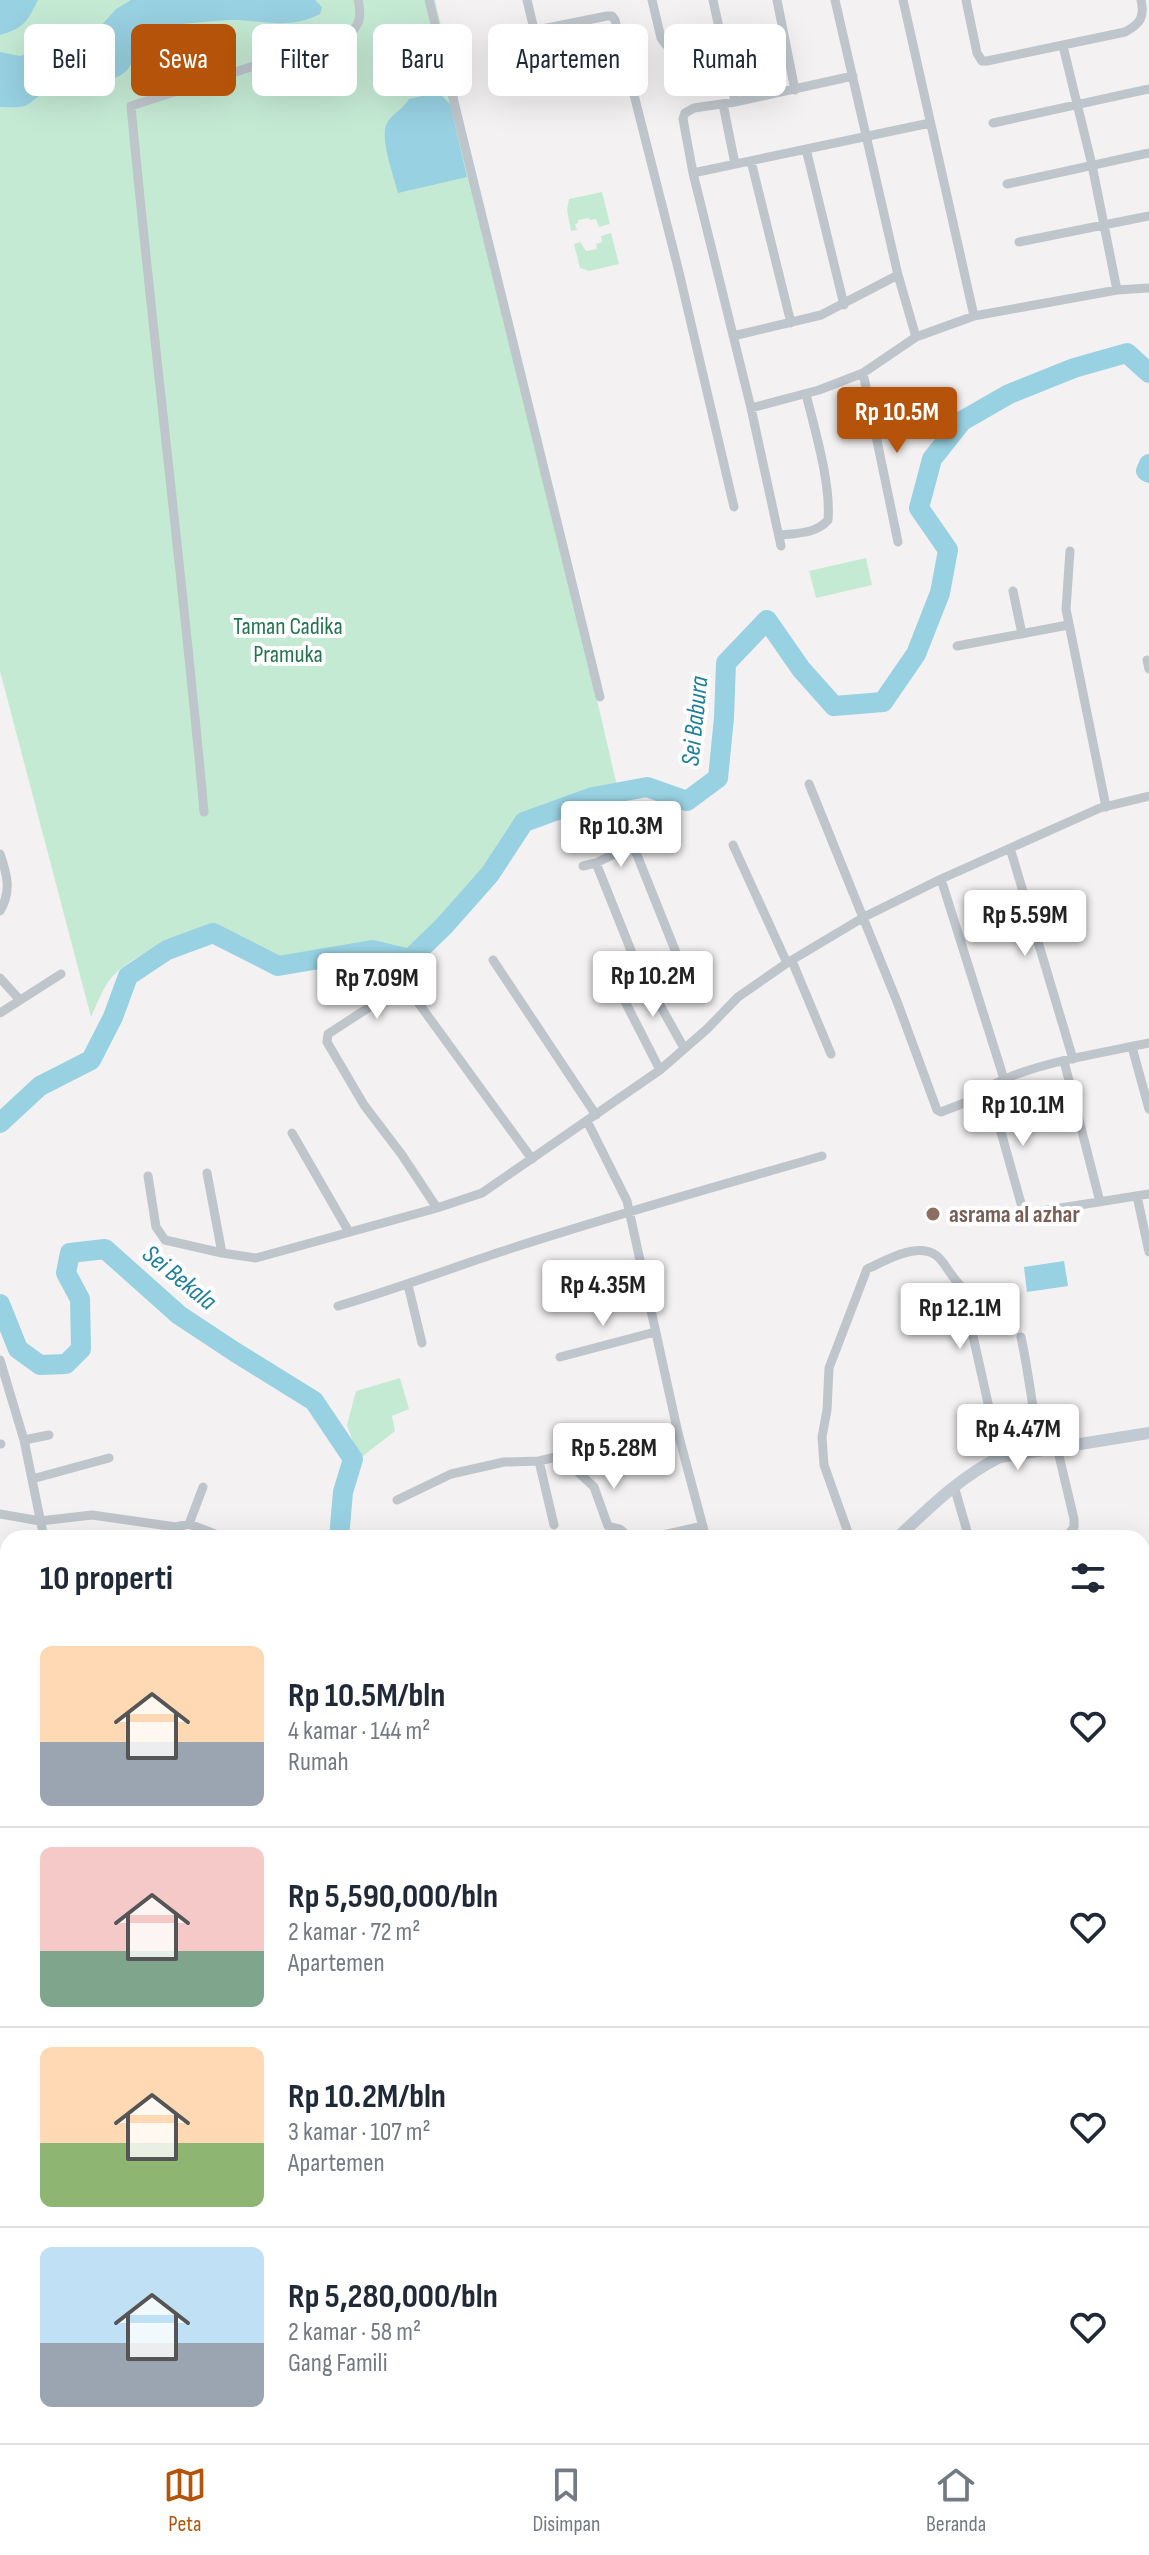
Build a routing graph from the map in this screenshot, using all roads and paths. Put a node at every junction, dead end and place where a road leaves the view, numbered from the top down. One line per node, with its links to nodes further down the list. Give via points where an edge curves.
1 (358, 0): 62 (street, via 360,19 346,36 131,106)
2 (429, 0): 58 (street)
3 (527, 0): 11 (street)
4 (652, 0): 15 (street)
5 (713, 0): 14 (street)
6 (777, 0): 19 (street)
7 (835, 0): 17 (street)
8 (903, 0): 25 (street)
9 (966, 0): 16 (street, via 982,61)
10 (1141, 0): 16 (street, via 1144,11 1134,27)
11 (534, 24)
12 (568, 24): 13 (street, via 607,16)
13 (616, 24)
14 (718, 24)
15 (664, 42)
16 (1063, 46): 23 (street)
17 (853, 76): 19 (street); 27 (street)
18 (1149, 89): 23 (street)
19 (795, 90): 22 (street)
20 (634, 96): 49 (street)
21 (734, 96): 22 (street)
22 (735, 102): 24 (street)
23 (1077, 103): 26 (street); 32 (street)
24 (723, 104): 31 (street); 33 (street, via 685,113)
25 (930, 123): 27 (street); 42 (street)
26 (993, 123)
27 (865, 136): 28 (street); 38 (street)
28 (806, 149): 30 (street); 41 (street)
29 (1149, 153): 32 (street)
30 (751, 161): 31 (street); 43 (street)
31 (735, 164): 33 (street)
32 (1092, 165): 34 (street); 36 (street)
33 (693, 173): 44 (street)
34 (1007, 184)
35 (1149, 216): 36 (street)
36 (1105, 225): 37 (street); 40 (street)
37 (1019, 242)
38 (898, 275): 41 (street); 45 (street)
39 (1149, 288): 40 (street)
40 (1117, 290): 42 (street)
41 (844, 305): 43 (street)
42 (974, 316): 45 (street)
43 (791, 323): 44 (street)
44 (733, 336): 48 (street)
45 (916, 337): 46 (street)
46 (863, 373): 47 (street); 51 (street)
47 (806, 394): 48 (street); 50 (street, via 828,520 808,532)
48 (751, 408): 50 (street)
49 (734, 507)
50 (780, 535): 52 (street)
51 (898, 542)
52 (781, 546)
53 (1070, 551): 55 (street)
54 (1013, 591): 56 (street)
55 (1068, 625): 56 (street); 61 (street)
56 (1022, 634): 57 (street)
57 (957, 646)
58 (600, 697)
59 (809, 784): 70 (street)
60 (1149, 796): 61 (street)
61 (1106, 807): 64 (street)
62 (204, 812)
63 (733, 845): 72 (street)
64 (1010, 848): 68 (street); 83 (street)
65 (0, 854): 69 (street, via 8,881)
66 (596, 863): 67 (street); 76 (street, via 636,963); 76 (street, via 631,840 683,970 681,982)
67 (583, 866)
68 (941, 879): 70 (street); 85 (street)
69 (0, 911)
70 (864, 917): 72 (street); 86 (street, via 937,1110)
71 (493, 960): 88 (street)
72 (789, 962): 81 (street, via 750,987); 82 (street)
73 (61, 974): 77 (street)
74 (0, 978): 77 (street)
75 (615, 982): 84 (street)
76 (656, 998): 81 (street)
77 (19, 999): 78 (street)
78 (0, 1013)
79 (1149, 1043): 80 (street)
80 (1132, 1047): 83 (street); 87 (street)
81 (684, 1048): 84 (street)
82 (831, 1054)
83 (1069, 1060): 85 (street); 96 (street)
84 (660, 1070): 88 (street)
85 (1004, 1079): 86 (street, via 991,1086)
86 (990, 1093): 99 (street)
87 (1149, 1109)
88 (591, 1118): 91 (street); 98 (street)
89 (292, 1133): 101 (street)
90 (822, 1156): 98 (street)
91 (532, 1159): 97 (street, via 482,1193); 97 (street, via 409,990 388,995 328,1034 327,1042)
92 (207, 1173): 103 (street)
93 (148, 1176): 103 (street, via 160,1236)
94 (1149, 1194): 95 (street)
95 (1137, 1196): 96 (street); 102 (street)
96 (1100, 1202): 99 (street)
97 (437, 1208): 101 (street)
98 (630, 1213): 104 (street); 108 (street)
99 (1024, 1214): 100 (street)
100 (985, 1220)
101 (349, 1232): 103 (street, via 256,1258)
102 (1149, 1252)
103 (222, 1253)
104 (408, 1285): 106 (street); 110 (street)
105 (979, 1299): 137 (street, via 930,1252 904,1252 867,1269 829,1368 821,1451)
106 (338, 1306)
107 (971, 1327): 120 (street)
108 (655, 1332): 111 (street); 113 (street)
109 (1021, 1337): 118 (street)
110 (422, 1343)
111 (560, 1357)
112 (1, 1366): 116 (street)
113 (678, 1433): 119 (street); 131 (street)
114 (1149, 1433): 117 (main road)
115 (49, 1435): 116 (street)
116 (24, 1440): 123 (street)
117 (1057, 1447): 118 (main road); 140 (street, via 1074,1519)
118 (1040, 1450): 120 (main road)
119 (571, 1453): 122 (street); 134 (street, via 578,1472 594,1487 608,1526)
120 (1000, 1457): 124 (main road)
121 (109, 1458): 123 (street)
122 (539, 1461): 126 (street, via 504,1462 451,1474); 130 (street)
123 (32, 1479): 128 (street)
124 (954, 1486): 138 (main road); 139 (street)
125 (203, 1487): 129 (street)
126 (397, 1500)
127 (0, 1514): 128 (street)
128 (40, 1521): 129 (street, via 92,1515 169,1527); 132 (street)
129 (189, 1524): 133 (street)
130 (554, 1525)
131 (703, 1526): 135 (street); 136 (street)
132 (42, 1530)
133 (205, 1530)
134 (621, 1530)
135 (685, 1530)
136 (704, 1530)
137 (847, 1530)
138 (906, 1530)
139 (967, 1530)
140 (1072, 1530)

